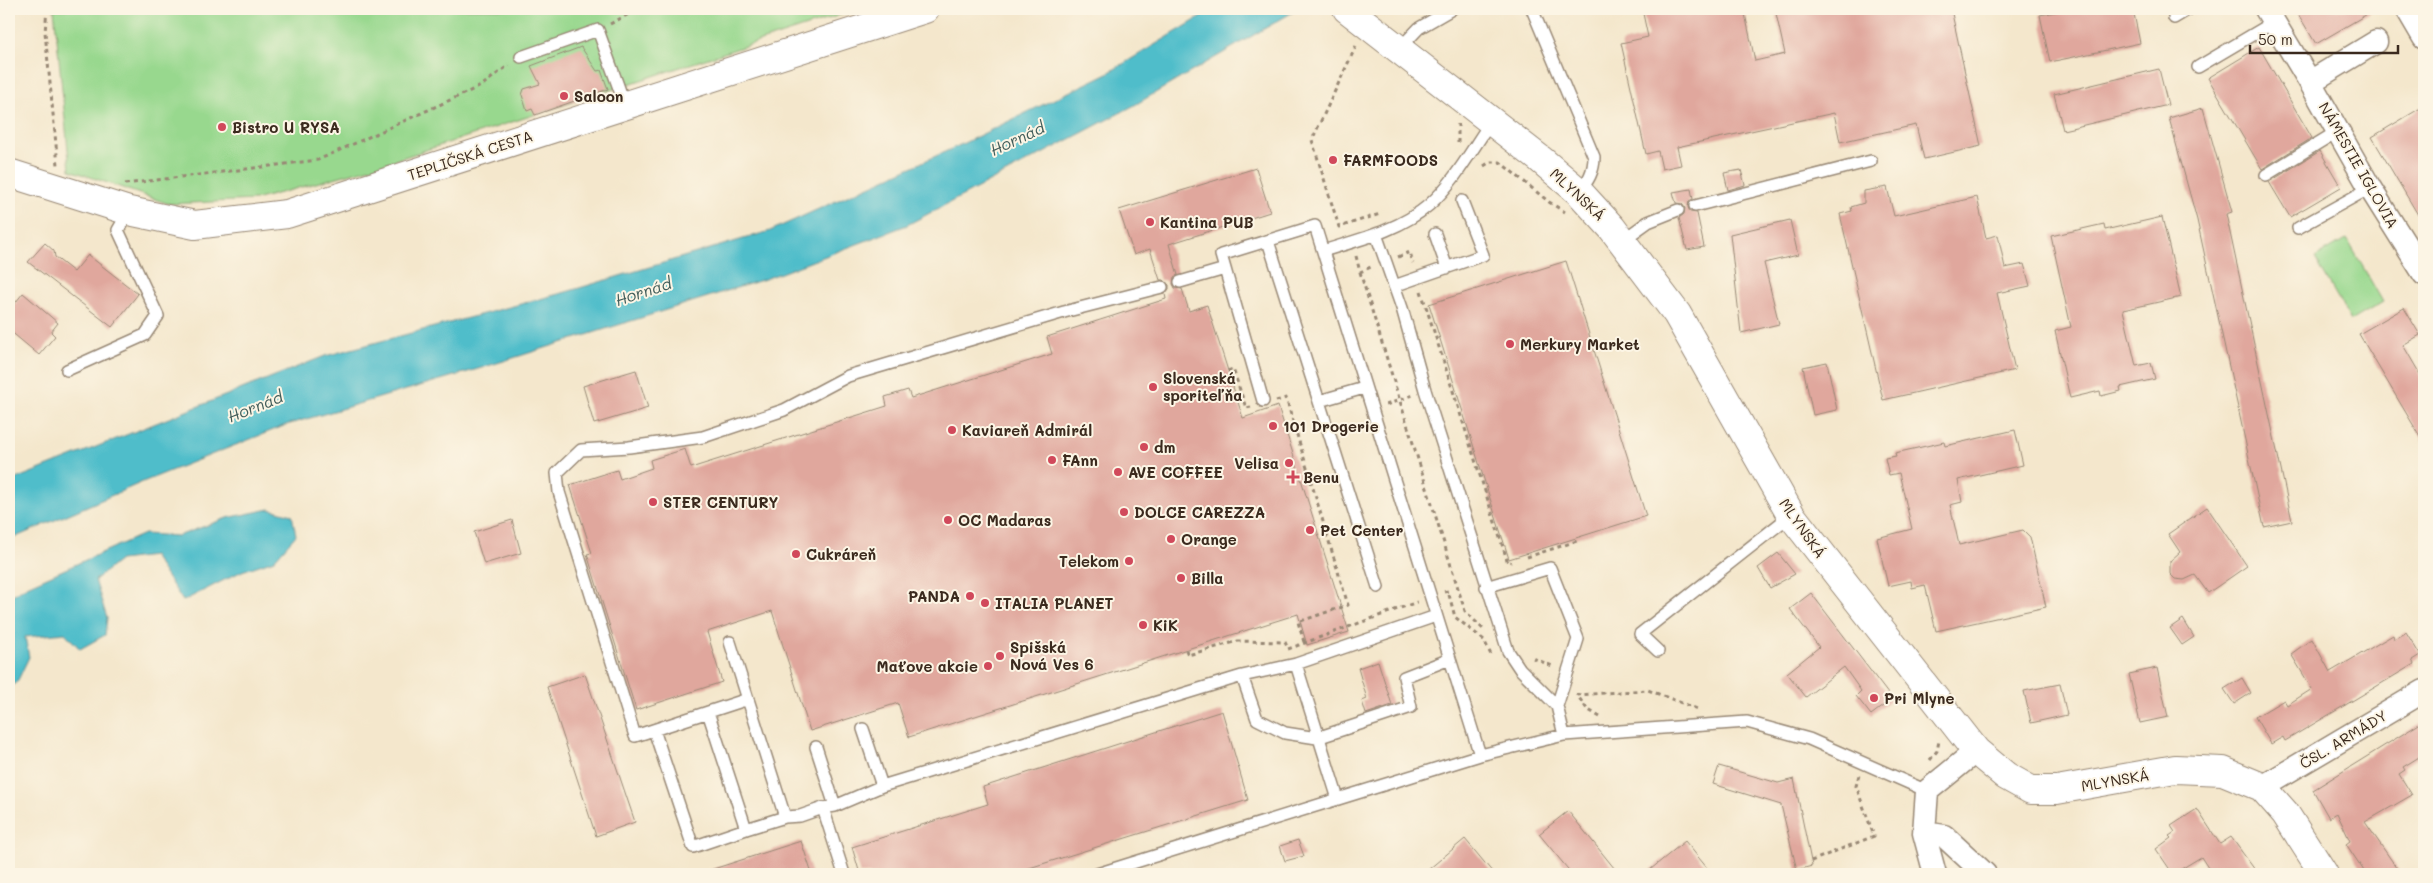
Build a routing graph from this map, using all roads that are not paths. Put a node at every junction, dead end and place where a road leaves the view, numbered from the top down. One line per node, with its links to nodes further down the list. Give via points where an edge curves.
1 (925, 9): 15 (street, TEPLIČSKÁ CESTA)
2 (1452, 9): 11 (lane, via 1419,28)
3 (1532, 9): 22 (lane, via 1594,158 1594,168)
4 (2190, 9): 8 (lane)
5 (2406, 9): 9 (street)
6 (1350, 11): 11 (street, MLYNSKÁ)
7 (2270, 15): 13 (lane); 14 (street, NÁMESTIE IGLOVIA)
8 (2174, 18)
9 (2424, 38)
10 (2376, 42): 14 (street)
11 (1398, 50): 16 (street, MLYNSKÁ)
12 (521, 56): 15 (lane, via 598,30)
13 (2198, 67)
14 (2310, 82): 17 (street, NÁMESTIE IGLOVIA)
15 (625, 105): 26 (street, TEPLIČSKÁ CESTA, via 287,214 195,225)
16 (1491, 122): 22 (street, MLYNSKÁ); 28 (lane, via 1441,193 1427,206)
17 (2338, 131): 20 (lane); 21 (street, NÁMESTIE IGLOVIA)
18 (1870, 161): 24 (lane)
19 (9, 172): 26 (street, TEPLIČSKÁ CESTA)
20 (2266, 175)
21 (2370, 188): 27 (lane); 35 (street, NÁMESTIE IGLOVIA)
22 (1579, 192): 31 (street, MLYNSKÁ)
23 (1462, 201): 33 (lane, via 1483,255)
24 (1695, 206)
25 (1678, 210): 31 (lane, via 1648,222)
26 (129, 211): 39 (lane, via 118,230 158,316 145,335)
27 (2298, 228)
28 (1376, 234): 32 (lane); 37 (lane)
29 (1435, 234): 33 (lane)
30 (1268, 240): 32 (lane, via 1315,226); 34 (lane, via 1221,255); 41 (lane)
31 (1623, 240): 43 (street, MLYNSKÁ, via 1677,314)
32 (1323, 251): 40 (lane)
33 (1447, 268): 37 (lane)
34 (1224, 270): 36 (lane); 42 (lane)
35 (2424, 274)
36 (1180, 282)
37 (1394, 286): 45 (lane)
38 (1162, 287): 57 (lane, via 1064,312 848,376 784,410 703,437 581,450 557,473 559,492 635,736)
39 (67, 370)
40 (1364, 388): 41 (lane); 46 (lane)
41 (1319, 401): 44 (lane)
42 (1263, 403)
43 (1791, 514): 48 (lane, via 1640,634); 61 (street, MLYNSKÁ)
44 (1378, 587)
45 (1486, 587): 54 (lane, via 1508,651 1520,669); 54 (lane, via 1550,568 1578,639)
46 (1436, 616): 49 (lane); 50 (lane)
47 (730, 642): 53 (lane)
48 (1658, 651)
49 (1450, 659): 59 (lane, via 1404,677 1411,707); 62 (lane)
50 (1296, 664): 51 (lane); 59 (lane)
51 (1242, 676): 59 (lane, via 1257,719 1285,733); 63 (lane)
52 (2424, 691): 64 (street, ČSL. ARMÁDY)
53 (748, 699): 55 (lane); 69 (lane)
54 (1557, 706): 58 (lane)
55 (708, 712): 57 (lane); 70 (lane)
56 (863, 729): 63 (lane)
57 (654, 730): 70 (lane, via 694,847)
58 (1564, 735): 62 (lane); 65 (lane, via 1748,722 1809,739)
59 (1318, 738): 66 (lane)
60 (816, 747): 67 (lane)
61 (1976, 751): 64 (street, MLYNSKÁ, via 2006,776 2031,790 2057,790 2175,769 2223,771); 65 (street)
62 (1480, 755): 66 (lane)
63 (882, 786): 67 (lane)
64 (2262, 787): 76 (street, MLYNSKÁ, via 2285,813)
65 (1927, 791): 71 (street)
66 (1338, 799): 73 (lane)
67 (835, 806): 68 (lane)
68 (823, 808): 69 (lane); 72 (lane)
69 (785, 817): 70 (lane)
70 (746, 829)
71 (1924, 833): 74 (street); 75 (street, via 1944,836)
72 (844, 874)
73 (1097, 874)
74 (1934, 874)
75 (1985, 874)
76 (2324, 874)

